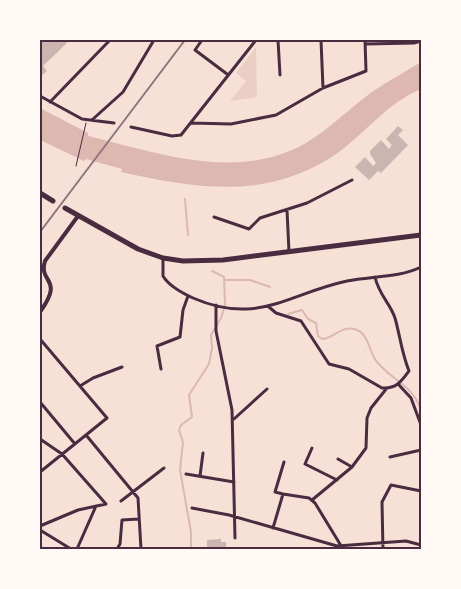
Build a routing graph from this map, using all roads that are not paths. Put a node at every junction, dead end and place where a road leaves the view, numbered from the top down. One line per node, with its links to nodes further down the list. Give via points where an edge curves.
1 (110, 40): 13 (street)
2 (154, 40): 14 (street, via 123,92)
3 (202, 40): 9 (street, via 195,50)
4 (256, 40): 9 (street)
5 (278, 40): 10 (street)
6 (321, 40): 11 (street)
7 (421, 41): 8 (street)
8 (366, 42): 11 (street, via 366,71)
9 (227, 74): 16 (street)
10 (280, 75)
11 (323, 88): 16 (street, via 276,115 231,124)
12 (40, 96): 13 (street)
13 (50, 102): 14 (street, via 82,119)
14 (93, 119): 15 (street)
15 (114, 123)
16 (191, 123): 17 (street, via 181,135 172,136)
17 (131, 127)
18 (352, 180): 22 (street)
19 (40, 193): 20 (main road)
20 (53, 201)
21 (65, 208): 23 (main road)
22 (287, 210): 24 (street, via 260,218 249,228); 26 (street)
23 (78, 216): 27 (main road, via 122,241); 33 (street, via 45,260 52,293)
24 (214, 217)
25 (421, 235): 26 (main road)
26 (290, 252): 27 (main road, via 210,261)
27 (163, 258): 30 (street, via 165,279)
28 (421, 267): 29 (street)
29 (375, 277): 32 (street, via 340,283); 37 (street, via 378,290 392,310 409,371)
30 (188, 296): 31 (street); 36 (street, via 180,338 157,346)
31 (216, 305): 32 (street, via 252,310); 42 (street, via 216,331)
32 (269, 307): 39 (street, via 276,313 301,321 329,364 349,369 382,388)
33 (40, 312)
34 (40, 339): 38 (street)
35 (122, 367): 38 (street)
36 (161, 369)
37 (400, 383): 39 (street); 43 (street, via 411,398)
38 (80, 386): 44 (street, via 106,418)
39 (388, 388): 54 (street, via 371,408 367,418 366,448)
40 (267, 390): 42 (street)
41 (40, 402): 46 (street)
42 (233, 419): 60 (street)
43 (421, 425)
44 (86, 435): 46 (street); 62 (street)
45 (40, 439): 50 (street)
46 (75, 444): 50 (street)
47 (312, 448): 59 (street, via 305,464)
48 (421, 450): 51 (street)
49 (204, 453): 58 (street)
50 (62, 454): 56 (street); 66 (street, via 106,504)
51 (390, 457)
52 (338, 459): 54 (street)
53 (284, 462): 63 (street, via 275,492)
54 (352, 467): 59 (street)
55 (164, 468): 62 (street)
56 (40, 472)
57 (186, 474): 58 (street)
58 (200, 476): 60 (street)
59 (336, 480): 65 (street)
60 (234, 482): 68 (street)
61 (421, 492): 73 (street, via 391,485 382,502)
62 (134, 493): 64 (street); 69 (street, via 138,498)
63 (283, 494): 65 (street); 71 (street)
64 (121, 500)
65 (312, 500): 75 (street)
66 (96, 506): 70 (street, via 78,510); 77 (street)
67 (192, 508): 68 (street)
68 (235, 517): 71 (street); 72 (street)
69 (139, 520): 78 (street, via 122,520); 79 (street)
70 (40, 528): 76 (street)
71 (273, 528): 75 (street)
72 (235, 538)
73 (382, 543): 74 (street, via 406,541); 75 (street); 80 (street)
74 (421, 545)
75 (342, 548)
76 (71, 549)
77 (77, 549)
78 (117, 549)
79 (141, 549)
80 (383, 549)

